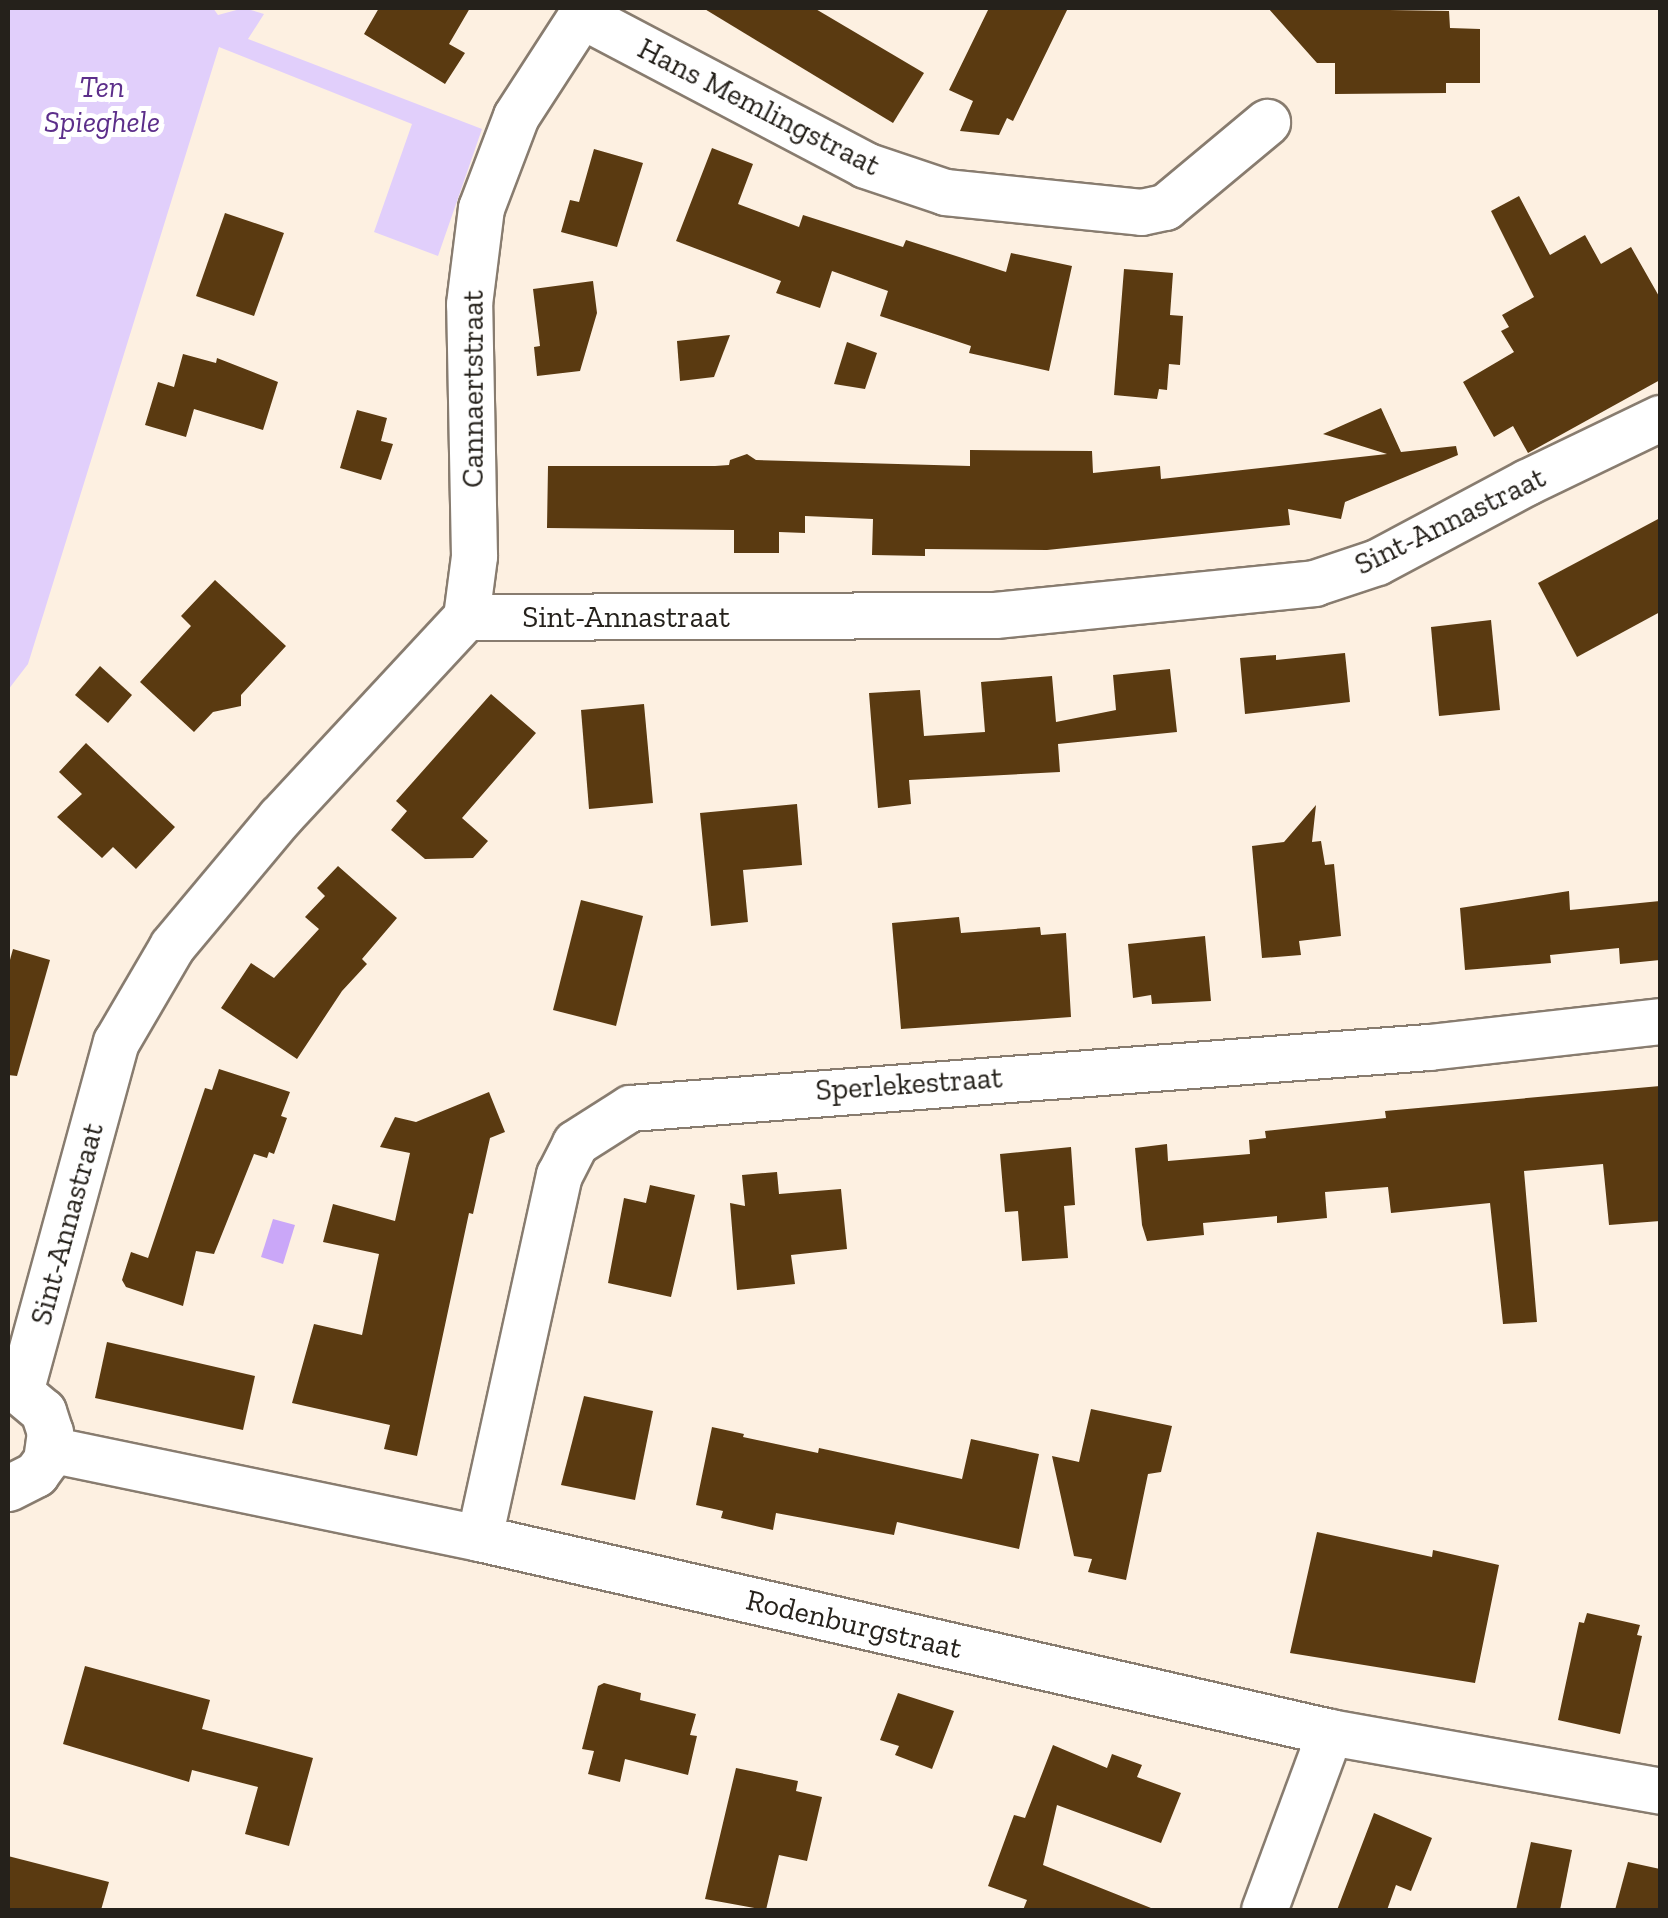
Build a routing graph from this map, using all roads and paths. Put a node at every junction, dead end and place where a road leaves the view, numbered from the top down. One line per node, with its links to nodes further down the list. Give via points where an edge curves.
1 (584, 11): 2 (street, Hans Memlingstraat, via 865,165 945,192 1141,212 1165,208); 4 (street, Cannaertstraat, via 516,116 482,208 468,304 474,556)
2 (1267, 122)
3 (1660, 418): 4 (street, Sint-Annastraat, via 1377,562 1314,584 996,616)
4 (466, 617): 6 (street, Sint-Annastraat, via 280,817 172,946 116,1042)
5 (1660, 1021): 9 (street, Sperlekestraat, via 1429,1047 630,1108 574,1142 559,1175)
6 (14, 1390): 7 (street, via 43,1411)
7 (49, 1449): 8 (street, via 36,1474); 9 (street, Rodenburgstraat)
8 (8, 1488)
9 (480, 1538): 10 (street, Rodenburgstraat)
10 (1330, 1732): 11 (street, Rodenburgstraat); 12 (street)
11 (1660, 1791)
12 (1264, 1910)

